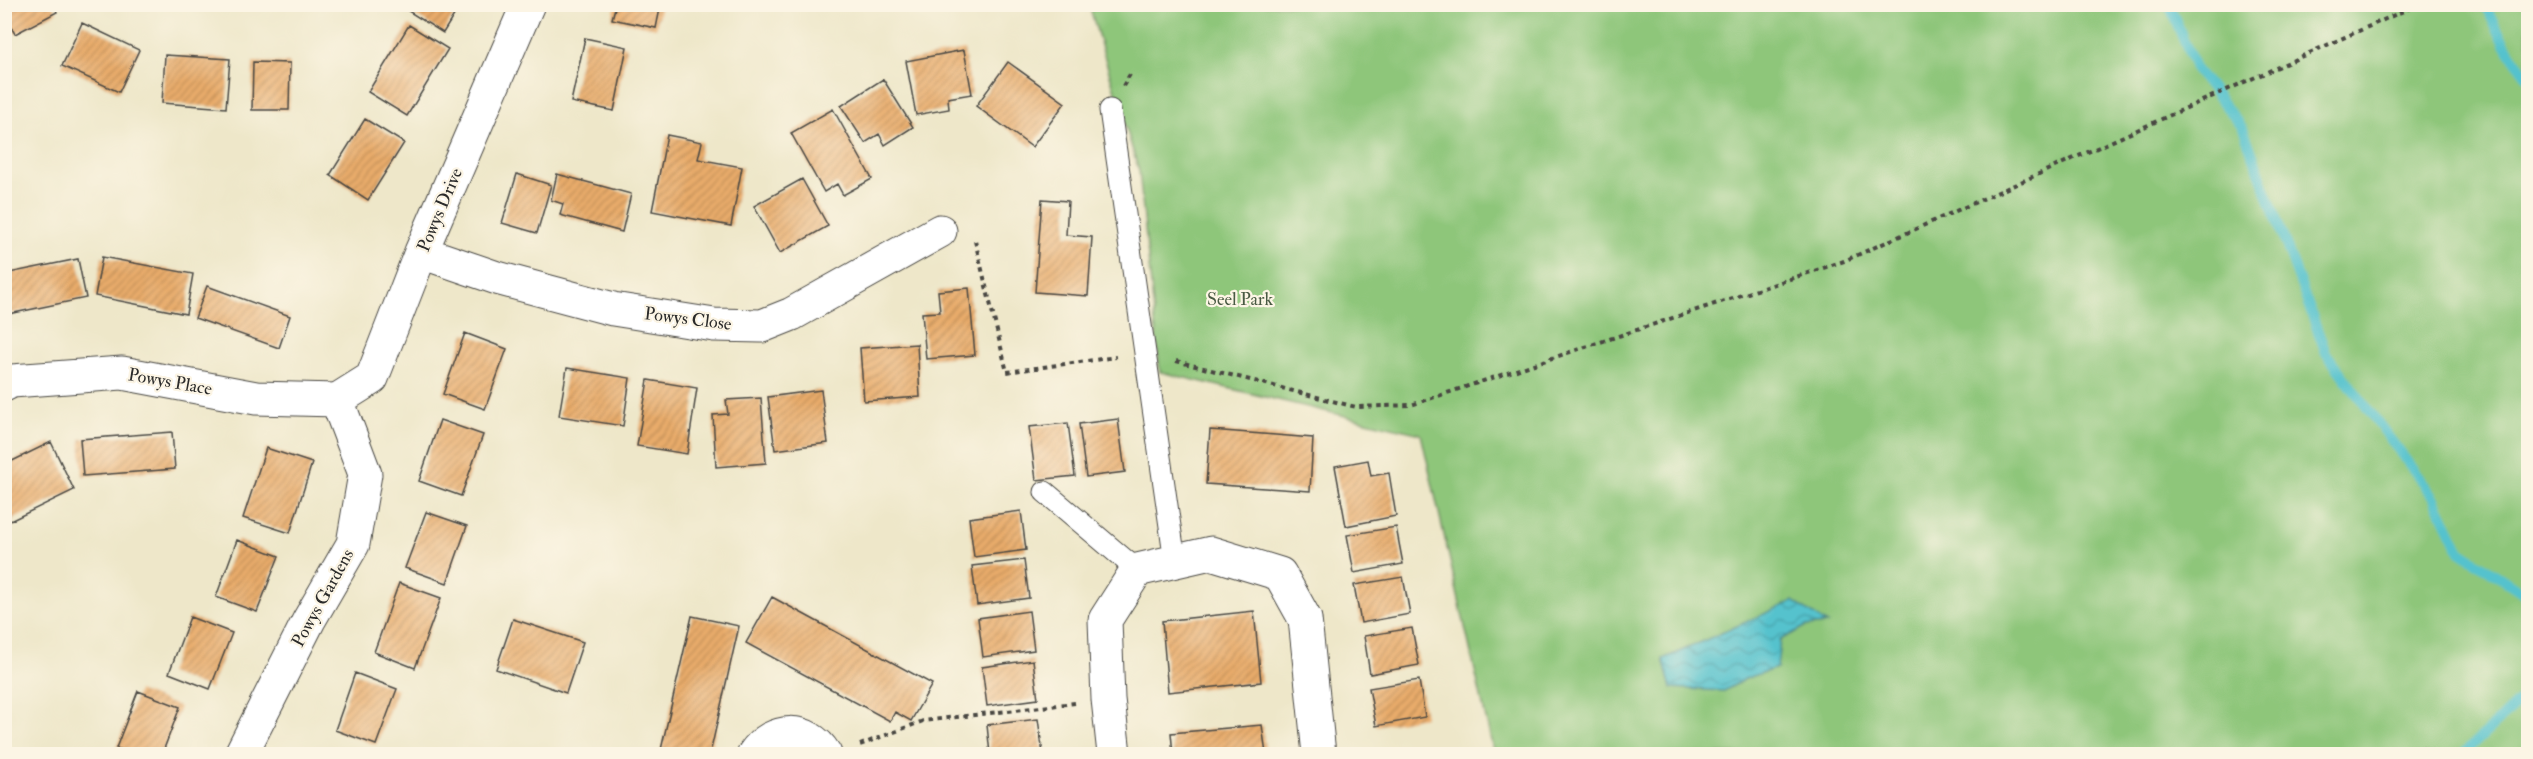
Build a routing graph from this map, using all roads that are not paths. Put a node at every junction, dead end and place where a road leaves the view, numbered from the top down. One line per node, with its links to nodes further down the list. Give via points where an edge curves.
1 (528, 4): 4 (street, Powys Drive)
2 (1110, 111): 8 (lane)
3 (940, 231): 4 (street, Powys Close, via 792,314 762,326 714,325 613,309 497,278)
4 (422, 252): 6 (street, Powys Drive, via 372,378)
5 (4, 385): 6 (street, Powys Place, via 12,381 122,373 256,398)
6 (337, 400): 10 (street, Powys Gardens, via 365,474 353,544 309,620)
7 (1045, 492): 9 (lane)
8 (1175, 561): 9 (street); 14 (street, via 1211,553 1280,574 1305,620)
9 (1137, 570): 13 (street, via 1105,620)
10 (241, 754)
11 (754, 754): 12 (street, via 771,736 787,732 814,740)
12 (825, 754)
13 (1114, 754)
14 (1320, 754)

